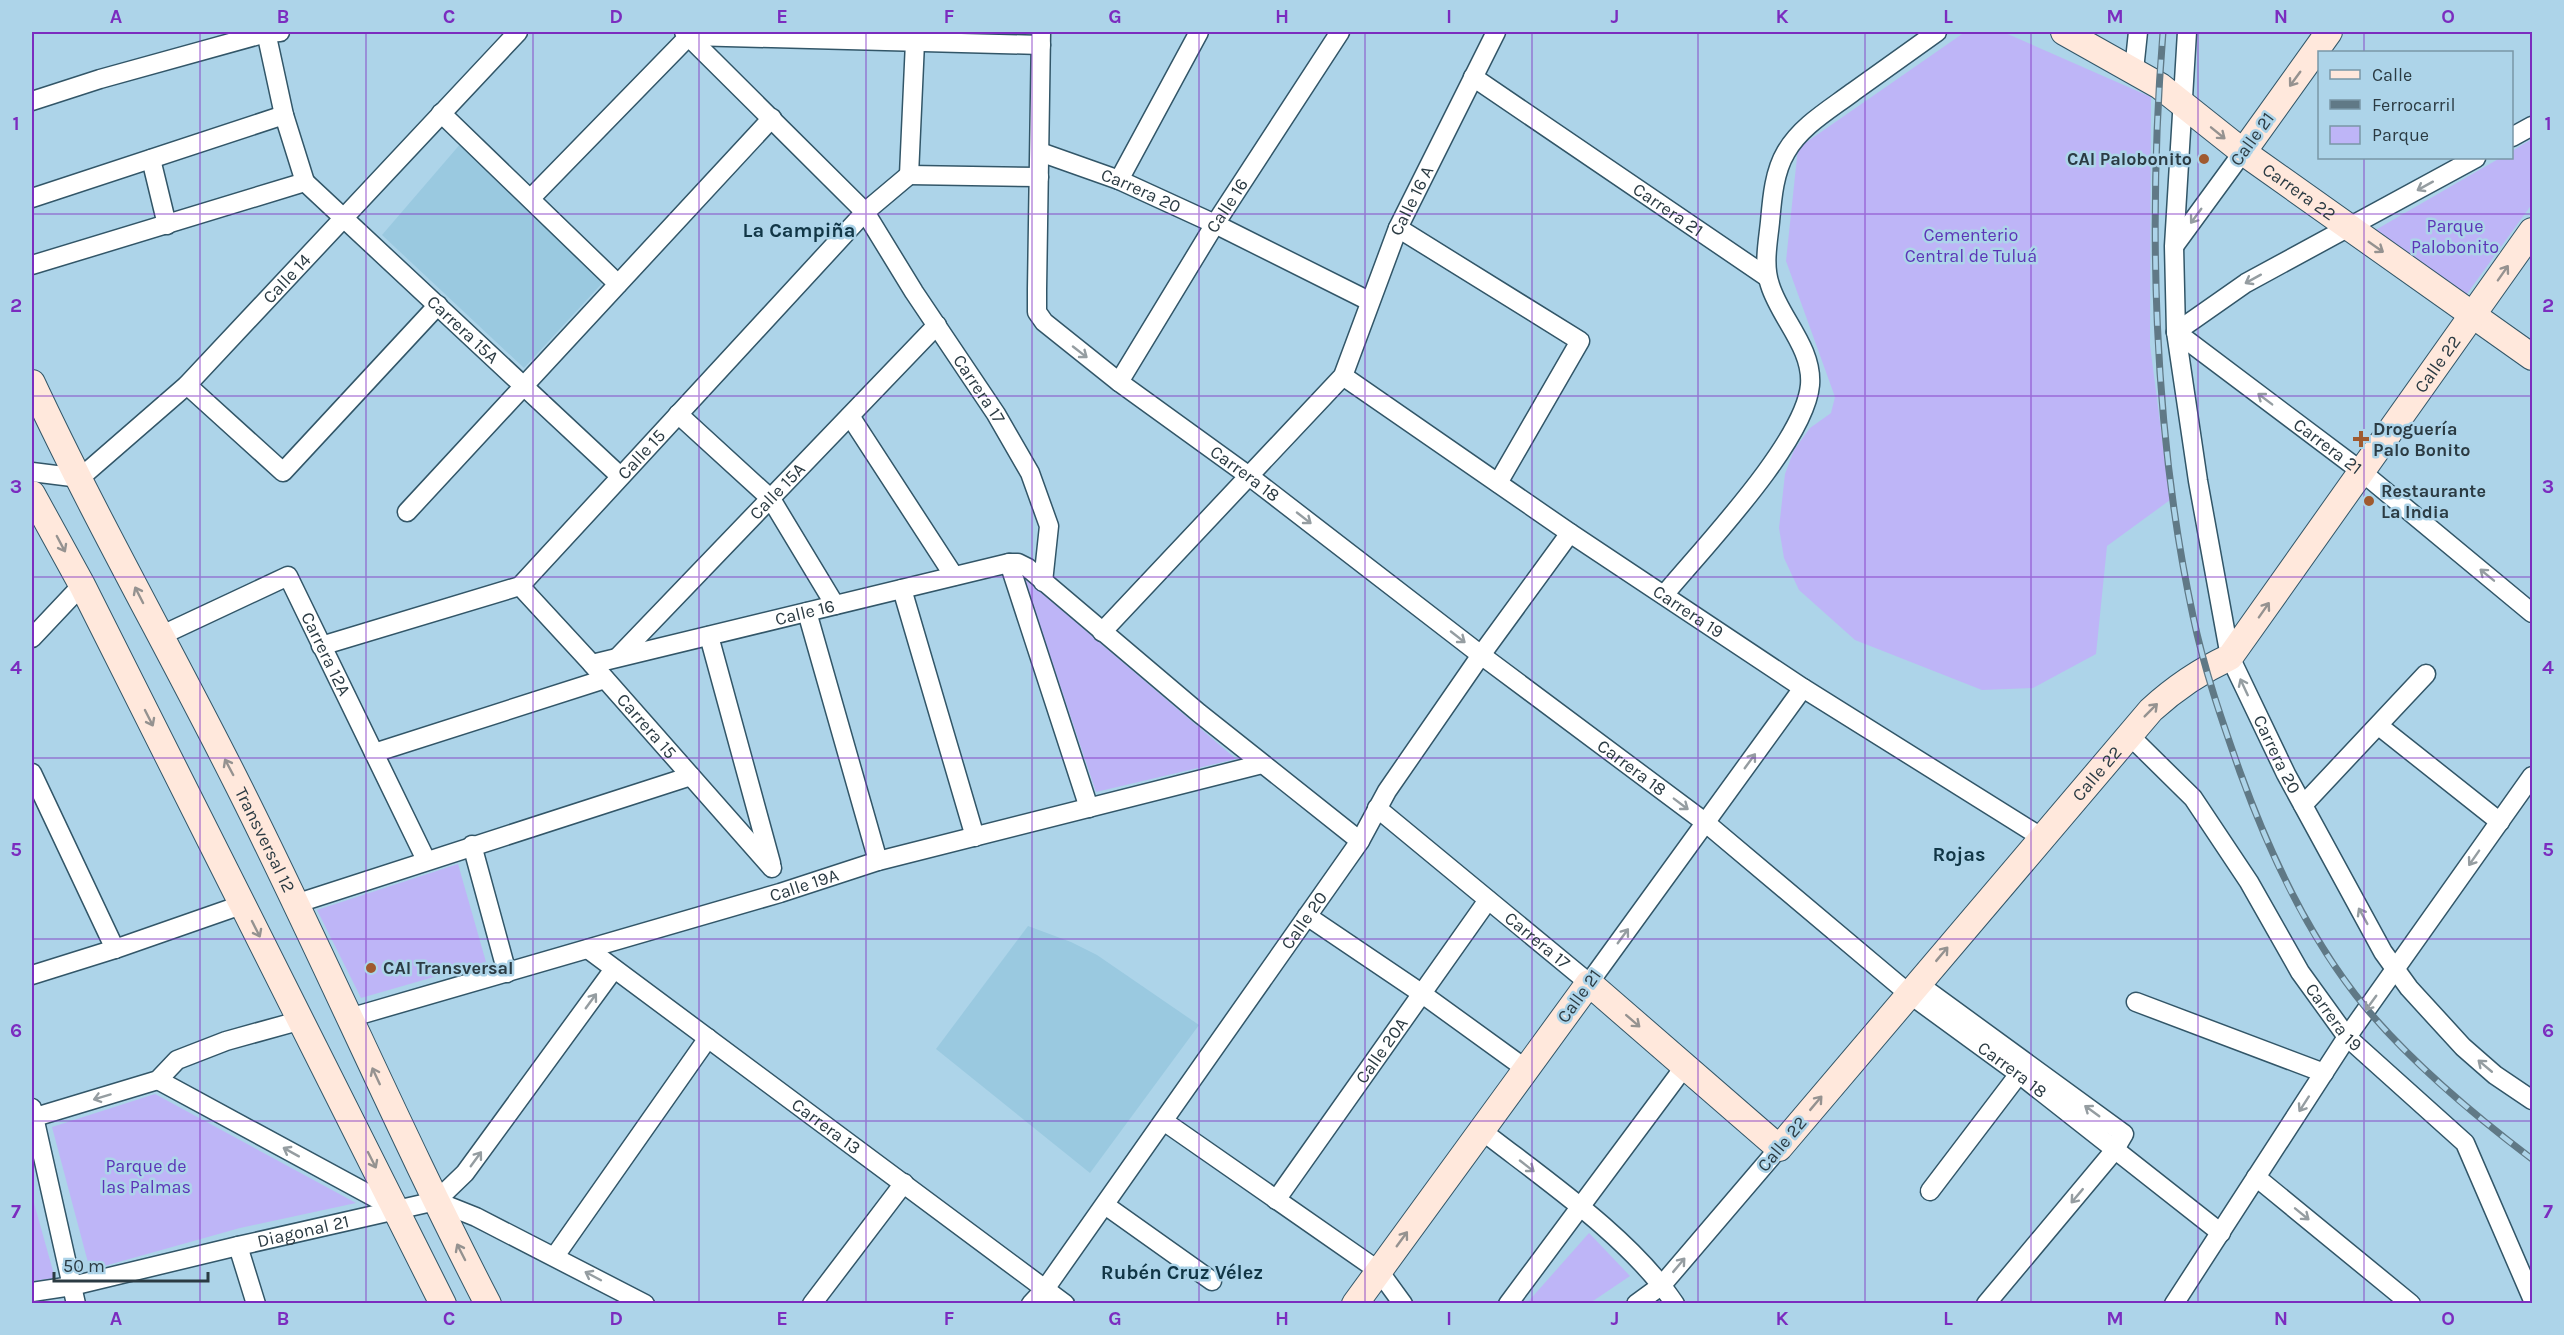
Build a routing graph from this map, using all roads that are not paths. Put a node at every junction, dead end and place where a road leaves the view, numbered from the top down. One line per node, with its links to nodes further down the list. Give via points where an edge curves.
1 (271, 32): 17 (street); 20 (street)
2 (518, 32): 19 (street, Calle 14)
3 (1199, 32): 30 (street)
4 (1340, 32): 36 (street, Calle 16)
5 (1496, 32): 16 (street, Calle 16 A)
6 (1937, 32): 43 (street, via 1795,138 1777,173)
7 (2064, 32): 15 (street, Carrera 22)
8 (2138, 32): 15 (street)
9 (2187, 32): 18 (street)
10 (2329, 32): 25 (street, Calle 21, one-way to 25)
11 (687, 34): 12 (street); 21 (street, Carrera 17); 33 (street)
12 (860, 35): 14 (street)
13 (1041, 38): 14 (street); 24 (street)
14 (915, 42): 28 (street)
15 (2134, 70): 18 (street, Carrera 22)
16 (1473, 77): 38 (street, Calle 16 A); 43 (street, Carrera 21)
17 (32, 100)
18 (2182, 103): 25 (street, Carrera 22, one-way to 25); 41 (street)
19 (441, 113): 33 (street); 35 (street, Calle 14)
20 (284, 115): 26 (street); 31 (street)
21 (772, 118): 34 (street, Carrera 17); 44 (street)
22 (2532, 126): 23 (street)
23 (2513, 136)
24 (1040, 152): 29 (street); 30 (street, Carrera 20)
25 (2243, 152): 39 (street, Carrera 22); 41 (street, Calle 21, one-way to 41)
26 (151, 159): 32 (street); 37 (street)
27 (2474, 159): 39 (street, one-way to 39)
28 (909, 175): 29 (street); 34 (street, Calle 15)
29 (1039, 177): 52 (street, Carrera 18, one-way to 52, via 1037,312 1052,329)
30 (1119, 180): 36 (street, Carrera 20)
31 (305, 182): 35 (street, Carrera 15A); 37 (street)
32 (32, 198)
33 (531, 198): 44 (street)
34 (865, 212): 48 (street, Carrera 17); 56 (street, Calle 15)
35 (344, 217): 46 (street, Carrera 15A); 54 (street, Calle 14)
36 (1215, 224): 45 (street, Carrera 20); 52 (street, Calle 16)
37 (167, 225): 42 (street)
38 (1398, 228): 45 (street, Calle 16 A); 63 (street, via 1580,341)
39 (2350, 228): 47 (street, Carrera 22, one-way to 47); 49 (street, one-way to 49, via 2246,283)
40 (2532, 231): 47 (street, Calle 22, one-way to 40)
41 (2174, 246): 49 (street)
42 (32, 265)
43 (1767, 277): 74 (street, via 1808,368 1806,400 1798,421 1756,485)
44 (618, 284): 55 (street)
45 (1369, 301): 51 (street, Calle 16 A)
46 (438, 305): 54 (street, via 283,472); 55 (street, Carrera 15A)
47 (2473, 315): 50 (street, Carrera 22); 59 (street, Calle 22)
48 (937, 325): 57 (street, Calle 15A); 70 (street, Carrera 17, via 1030,473 1049,526)
49 (2176, 332): 59 (street, Carrera 21, one-way to 49); 84 (street, Carrera 20)
50 (2532, 357)
51 (1343, 376): 61 (street); 63 (street, Carrera 19)
52 (1119, 382): 61 (street, Carrera 18)
53 (32, 383): 62 (street, Transversal 12)
54 (187, 384): 62 (street, Calle 14)
55 (525, 385): 60 (street, Carrera 15A); 66 (street)
56 (678, 414): 60 (street, Calle 15); 65 (street)
57 (850, 416): 65 (street, Calle 15A); 69 (street)
58 (32, 472): 62 (street)
59 (2362, 472): 77 (street, Carrera 21, one-way to 59); 84 (street, Calle 22, one-way to 59)
60 (620, 476): 72 (street, Calle 15)
61 (1249, 476): 78 (street); 83 (street, Carrera 18, one-way to 83)
62 (80, 478): 79 (street, Transversal 12, one-way to 62)
63 (1498, 483): 67 (street, Carrera 19)
64 (32, 494): 71 (street, one-way to 71)
65 (771, 499): 75 (street); 85 (street, Calle 15A)
66 (406, 512)
67 (1570, 533): 74 (street, Carrera 19); 83 (street, Calle 20)
68 (1013, 563): 69 (street, Calle 16); 70 (street, via 1028,568); 98 (street)
69 (954, 576): 73 (street, Calle 16)
70 (1043, 582): 78 (street)
71 (82, 585): 81 (street); 111 (street, one-way to 111)
72 (520, 586): 82 (street); 86 (street, Carrera 15)
73 (902, 589): 75 (street, Calle 16); 102 (street)
74 (1664, 595): 89 (street, Carrera 19)
75 (835, 605): 76 (street, Calle 16)
76 (807, 612): 80 (street, Calle 16); 107 (street)
77 (2532, 613)
78 (1102, 632): 93 (street)
79 (160, 636): 82 (street, Carrera 12A, via 288,576); 112 (street, Transversal 12, one-way to 79, via 239,786)
80 (709, 636): 85 (street, Calle 16); 108 (street)
81 (32, 638)
82 (321, 646): 92 (street, Carrera 12A)
83 (1481, 655): 99 (street, Calle 20); 101 (street, Carrera 18, one-way to 101)
84 (2230, 657): 91 (street, Calle 22, one-way to 84, via 2173,689); 97 (street, Carrera 20, one-way to 84)
85 (617, 658): 86 (street, Calle 16)
86 (592, 664): 88 (street, Carrera 15)
87 (2426, 674): 90 (street)
88 (605, 680): 92 (street); 95 (street, Carrera 15)
89 (1803, 688): 101 (street, Calle 21, one-way to 89); 103 (street, Carrera 19)
90 (2379, 726): 97 (street); 100 (street)
91 (2128, 734): 103 (street, Calle 22); 126 (street, Carrera 19, via 2193,798 2249,882 2300,972)
92 (374, 753): 106 (street, Carrera 12A)
93 (1262, 764): 98 (street, Calle 19A); 104 (street)
94 (32, 773): 115 (street)
95 (691, 776): 105 (street); 108 (street, Carrera 15)
96 (2532, 776): 100 (street)
97 (2303, 805): 117 (street, Carrera 20, one-way to 97)
98 (1089, 808): 102 (street, Calle 19A)
99 (1377, 808): 104 (street, Calle 20); 110 (street, Carrera 17)
100 (2500, 822): 117 (street, one-way to 117)
101 (1706, 823): 120 (street, Calle 21, one-way to 101); 121 (street, Carrera 18)
102 (975, 837): 107 (street, Calle 19A)
103 (2041, 837): 121 (street, Calle 22, one-way to 103)
104 (1360, 841): 113 (street, Calle 20)
105 (472, 845): 106 (street); 118 (street)
106 (426, 860): 112 (street)
107 (878, 861): 109 (street, Calle 19A)
108 (772, 868): 109 (street)
109 (780, 893): 114 (street, Calle 19A)
110 (1488, 900): 120 (street, Carrera 17); 122 (street, Calle 20A)
111 (244, 904): 115 (street); 125 (street, one-way to 125)
112 (295, 904): 124 (street, Transversal 12)
113 (1307, 916): 122 (street); 135 (street, Calle 20)
114 (588, 949): 116 (street, Carrera 13); 118 (street, Calle 19A)
115 (114, 950): 119 (street)
116 (614, 969): 127 (street, Carrera 13); 143 (street, one-way to 116, via 465,1173)
117 (2396, 969): 126 (street, one-way to 126); 133 (street, Carrera 20, one-way to 117, via 2463,1047)
118 (507, 973): 124 (street, Calle 19A)
119 (32, 975)
120 (1588, 983): 128 (street, Carrera 17, one-way to 128); 129 (street, Calle 21)
121 (1917, 989): 131 (street, Carrera 18); 137 (street, Calle 22, one-way to 121); 138 (street, one-way to 121, via 2124,1134)
122 (1421, 993): 129 (street); 142 (street, Calle 20A)
123 (2136, 1002): 130 (street)
124 (349, 1018): 143 (street, Transversal 12, one-way to 124)
125 (302, 1020): 132 (street, via 226,1041 177,1060); 146 (street, one-way to 146)
126 (2347, 1037): 130 (street); 156 (street, Carrera 19, via 2465,1143)
127 (708, 1038): 140 (street, Carrera 13); 149 (street)
128 (1684, 1066): 137 (street, Carrera 17); 145 (street)
129 (1526, 1069): 136 (street, Calle 21)
130 (2324, 1072): 139 (street, one-way to 139)
131 (2019, 1074): 138 (street, Carrera 18); 141 (street)
132 (158, 1080): 134 (street, one-way to 134); 146 (street, one-way to 132)
133 (2532, 1100)
134 (33, 1115): 155 (street)
135 (1165, 1122): 142 (street); 144 (street, Calle 20)
136 (1481, 1130): 145 (street, one-way to 145); 150 (street, Calle 21, one-way to 136)
137 (1779, 1148): 152 (street, Calle 22, one-way to 137)
138 (2114, 1151): 147 (street, Carrera 18); 169 (street, one-way to 169)
139 (2256, 1177): 147 (street); 171 (street, one-way to 171)
140 (904, 1183): 153 (street, Carrera 13); 161 (street)
141 (1930, 1191)
142 (1275, 1200): 150 (street)
143 (436, 1201): 146 (street); 149 (street); 159 (street, Transversal 12, one-way to 143)
144 (1105, 1205): 151 (street); 153 (street, Calle 20)
145 (1580, 1207): 152 (street); 166 (street)
146 (397, 1210): 148 (street, Diagonal 21); 158 (street)
147 (2221, 1233): 170 (street)
148 (238, 1246): 155 (street, Diagonal 21); 157 (street)
149 (555, 1256): 160 (street, one-way to 149)
150 (1379, 1271): 164 (street, Calle 21); 165 (street)
151 (1212, 1281)
152 (1662, 1285): 167 (street, Calle 22); 168 (street)
153 (1045, 1289): 162 (street, Calle 20); 163 (street, Carrera 13)
154 (32, 1292): 155 (street, Diagonal 21)
155 (74, 1295)
156 (2532, 1298)
157 (256, 1304)
158 (442, 1304)
159 (488, 1304)
160 (645, 1304)
161 (812, 1304)
162 (1031, 1304)
163 (1065, 1304)
164 (1355, 1304)
165 (1403, 1304)
166 (1508, 1304)
167 (1636, 1304)
168 (1675, 1304)
169 (1986, 1304)
170 (2174, 1304)
171 (2411, 1304)

